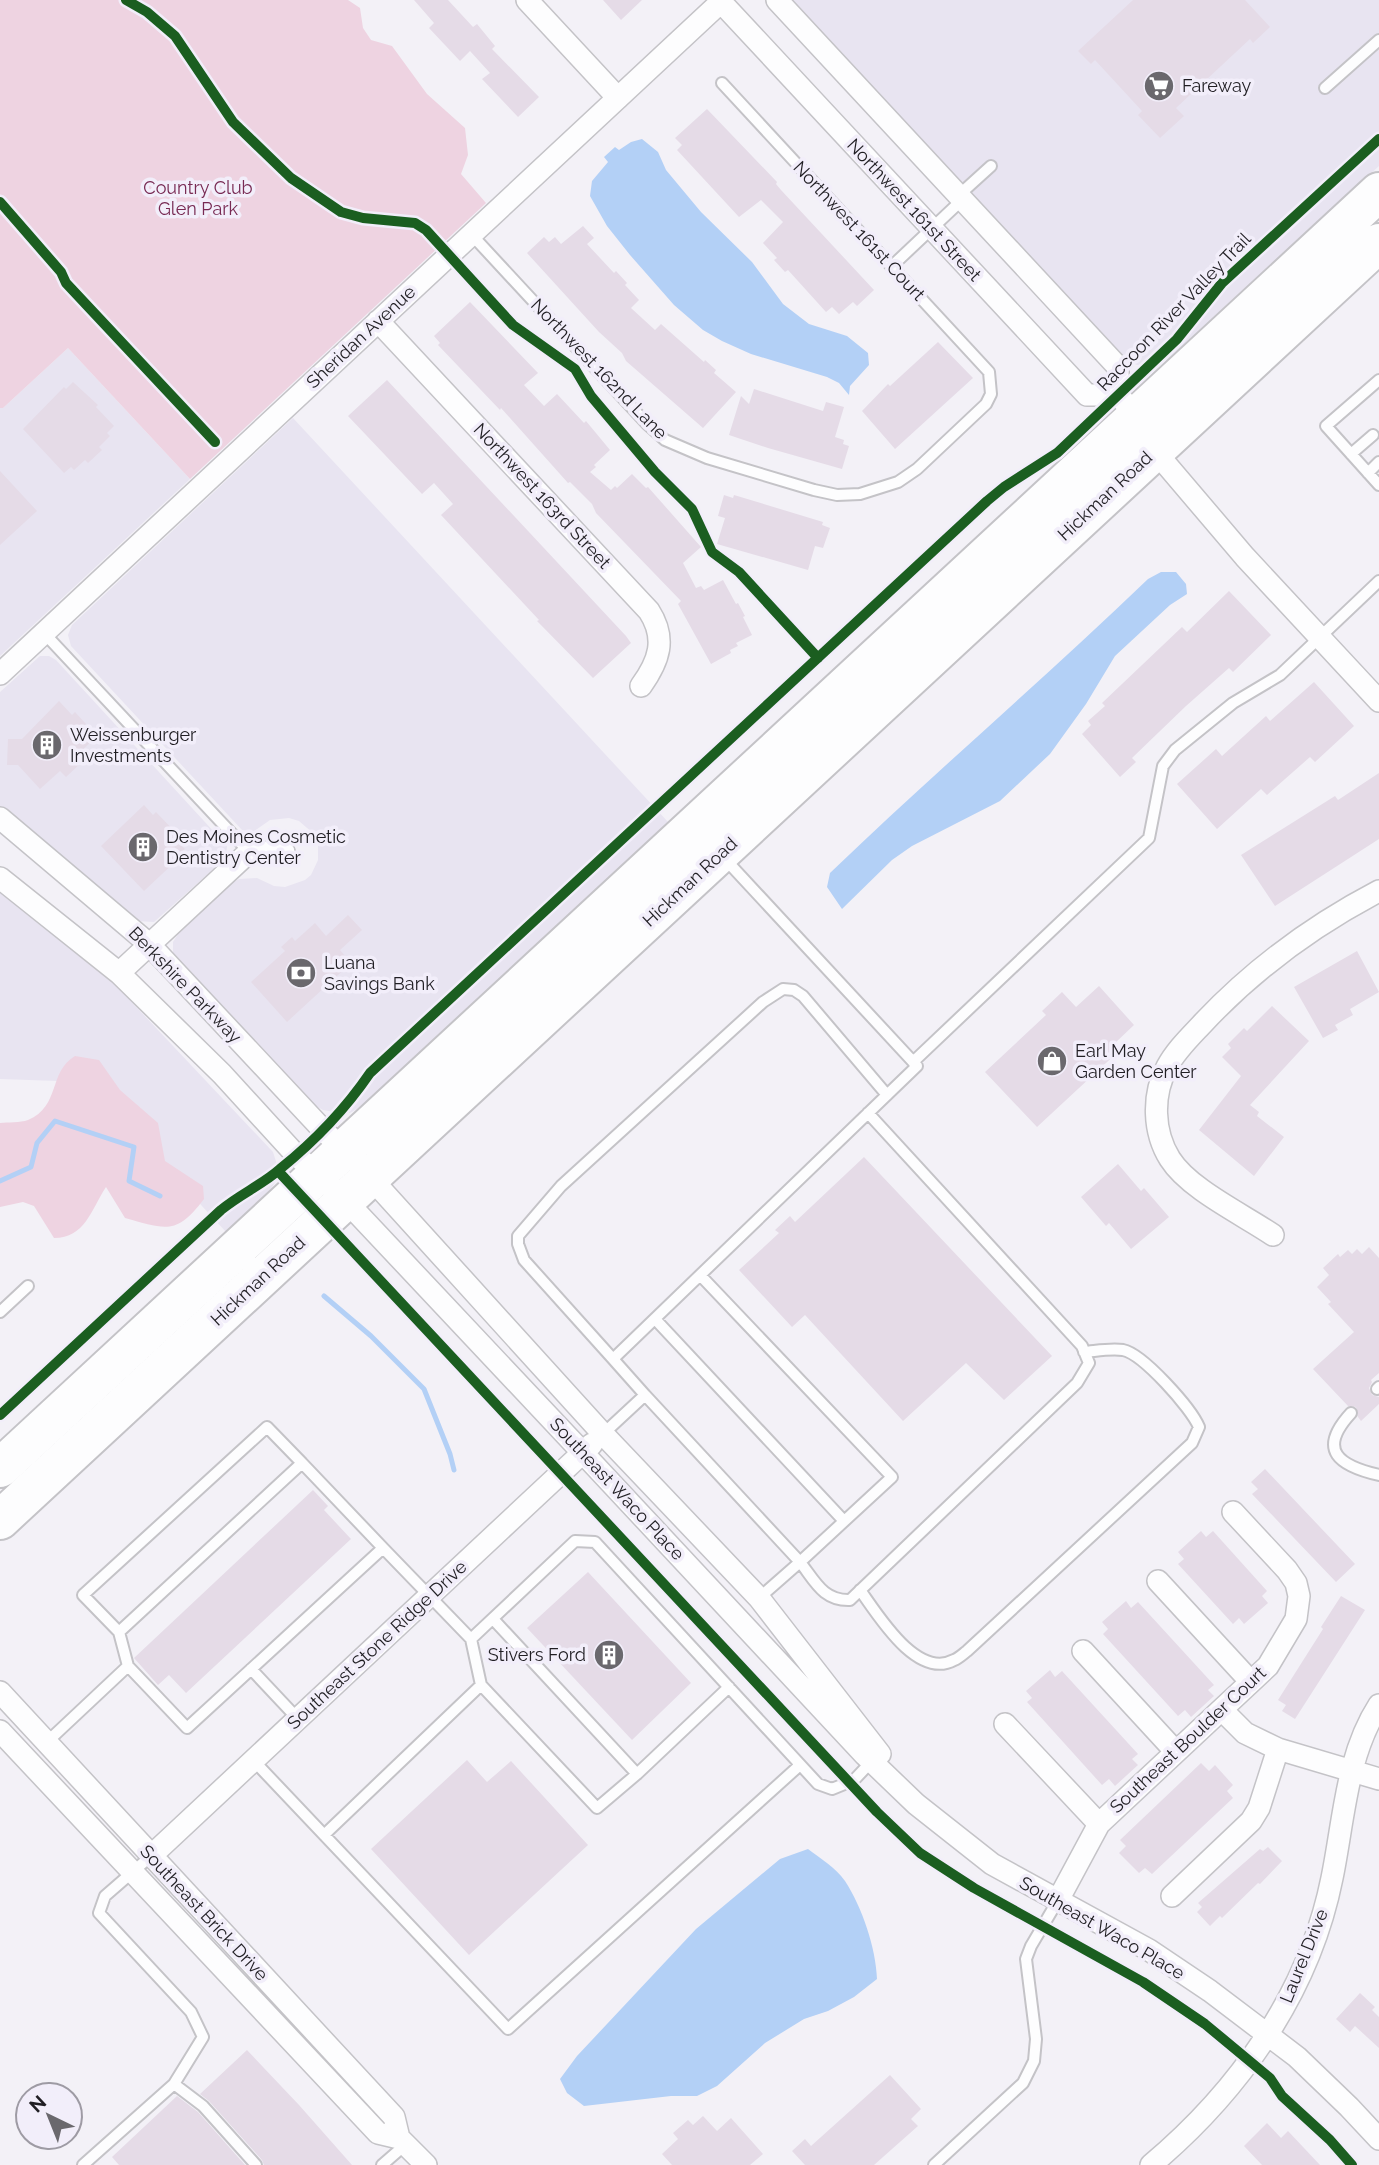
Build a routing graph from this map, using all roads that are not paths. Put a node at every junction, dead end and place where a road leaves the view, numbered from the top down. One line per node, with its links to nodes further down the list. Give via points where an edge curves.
1 (527, 0): 7 (street)
2 (777, 0): 10 (street)
3 (722, 1): 7 (street, Sheridan Avenue); 11 (street, Northwest 161st Street)
4 (1379, 40): 6 (lane)
5 (722, 83): 14 (lane, Northwest 161st Court)
6 (1325, 88)
7 (618, 98): 12 (street, Sheridan Avenue)
8 (990, 166): 10 (lane)
9 (1379, 192): 18 (highway, Hickman Road)
10 (961, 197): 11 (lane); 18 (street, via 1118,367)
11 (931, 228): 14 (lane); 18 (street, Northwest 161st Street, via 1087,395)
12 (471, 234): 15 (street, Sheridan Avenue); 17 (lane, Northwest 162nd Lane, via 665,440 707,458 814,490 860,494 898,482 986,404)
13 (1379, 243): 20 (highway, Hickman Road)
14 (892, 266): 17 (lane, Northwest 161st Court, via 982,362)
15 (378, 321): 26 (street, Sheridan Avenue); 29 (street, Northwest 163rd Street, via 649,611 659,636 656,666)
16 (1379, 380): 21 (lane, via 1326,426)
17 (992, 383)
18 (1127, 405): 20 (street); 42 (highway, Hickman Road)
19 (1373, 435): 21 (lane)
20 (1154, 450): 27 (street); 34 (highway, Hickman Road)
21 (1351, 454): 23 (lane)
22 (1379, 462): 23 (lane)
23 (1368, 472): 24 (lane)
24 (1379, 485)
25 (1379, 581): 27 (lane)
26 (44, 632): 28 (street, Sheridan Avenue); 32 (lane)
27 (1320, 638): 30 (street); 39 (lane, via 1280,675 1233,703 1175,750 1163,766 1149,838)
28 (0, 674)
29 (641, 687)
30 (1379, 701)
31 (0, 818): 37 (street, Berkshire Parkway)
32 (249, 852): 33 (street); 37 (street)
33 (284, 852)
34 (721, 854): 39 (lane); 42 (highway, Hickman Road)
35 (0, 878): 38 (street, Berkshire Parkway)
36 (1378, 894): 43 (street, via 1305,934 1262,966 1186,1041 1160,1083 1157,1121 1169,1158 1196,1187)
37 (149, 944): 38 (street); 42 (street, Berkshire Parkway)
38 (119, 973): 42 (street, Berkshire Parkway, via 222,1074)
39 (913, 1062): 40 (lane, via 917,1066)
40 (887, 1095): 41 (lane); 49 (lane, via 803,996 783,989 763,1002 561,1186 518,1236 518,1244 524,1260)
41 (868, 1113): 44 (lane); 48 (lane)
42 (347, 1173): 50 (highway, Hickman Road); 53 (street, Southeast Waco Place); 54 (street, Southeast Waco Place); 60 (highway, Hickman Road)
43 (1273, 1234)
44 (700, 1275): 47 (lane); 61 (lane, via 892,1477)
45 (28, 1286): 46 (lane)
46 (0, 1312)
47 (655, 1319): 49 (lane); 61 (lane)
48 (1084, 1352): 65 (lane, via 1089,1363 1077,1383); 65 (lane, via 1122,1350 1134,1354 1194,1415 1199,1427 1192,1443 952,1662 916,1657)
49 (613, 1359): 51 (lane)
50 (106, 1369): 56 (highway, Hickman Road); 58 (highway, via 109,1381)
51 (645, 1395): 53 (lane); 63 (lane)
52 (1351, 1413): 57 (lane, via 1335,1437 1335,1452 1343,1464)
53 (603, 1434): 54 (street, Southeast Stone Ridge Drive); 67 (street, Southeast Waco Place)
54 (583, 1452): 66 (street, Southeast Stone Ridge Drive); 87 (street, Southeast Waco Place)
55 (302, 1463): 62 (lane); 69 (lane); 69 (lane, via 267,1427 83,1595)
56 (0, 1468)
57 (1379, 1475)
58 (0, 1486)
59 (1233, 1512): 74 (street, Southeast Boulder Court, via 1287,1570 1299,1596 1289,1633 1268,1666)
60 (0, 1520)
61 (844, 1521): 63 (lane)
62 (383, 1548): 66 (lane); 73 (lane)
63 (800, 1562): 65 (lane, via 827,1596 850,1600); 67 (lane)
64 (1158, 1581): 74 (street)
65 (860, 1590)
66 (429, 1597): 70 (lane); 80 (street, Southeast Stone Ridge Drive)
67 (759, 1598): 92 (street, Southeast Waco Place)
68 (493, 1619): 70 (lane); 76 (lane, via 575,1541 595,1542); 90 (lane)
69 (119, 1632): 72 (lane)
70 (471, 1639): 75 (lane)
71 (1083, 1651): 85 (street)
72 (128, 1665): 73 (lane, via 187,1728); 83 (lane)
73 (251, 1669): 80 (lane)
74 (1251, 1682): 79 (street, Southeast Boulder Court)
75 (481, 1685): 90 (lane, via 597,1808); 94 (lane)
76 (729, 1687): 88 (lane); 90 (lane)
77 (0, 1692): 83 (street, Southeast Brick Drive)
78 (1379, 1705): 89 (street, Laurel Drive)
79 (1222, 1710): 84 (street, via 1245,1732); 85 (street, Southeast Boulder Court)
80 (298, 1719): 86 (street, Southeast Stone Ridge Drive)
81 (1005, 1724): 93 (street)
82 (0, 1731): 96 (street, Southeast Brick Drive)
83 (47, 1742): 95 (street, Southeast Brick Drive)
84 (1278, 1749): 89 (street); 97 (street, via 1251,1821)
85 (1176, 1752): 93 (street, Southeast Boulder Court)
86 (254, 1761): 94 (lane); 95 (street, Southeast Stone Ridge Drive)
87 (872, 1761): 88 (lane, via 854,1780 832,1789 818,1784); 92 (street, Southeast Waco Place)
88 (800, 1765): 94 (lane, via 508,2029)
89 (1351, 1772): 91 (street); 99 (street, Laurel Drive, via 1315,1939)
90 (637, 1774)
91 (1379, 1779)
92 (916, 1804): 98 (street, Southeast Waco Place, via 992,1864)
93 (1099, 1824): 98 (street, Southeast Boulder Court)
94 (324, 1835)
95 (151, 1856): 96 (lane); 102 (street, Southeast Brick Drive, via 394,2117)
96 (134, 1873): 100 (lane, via 105,1896 99,1913 191,2012 203,2037); 102 (street, Southeast Brick Drive, via 378,2133)
97 (1172, 1896)
98 (1057, 1902): 99 (street, Southeast Waco Place, via 1149,1950); 107 (lane, via 1026,1959 1036,2039 1034,2061 1023,2083)
99 (1267, 2034): 101 (street, Southeast Waco Place, via 1297,2057); 108 (street, Laurel Drive, via 1228,2090)
100 (174, 2084): 103 (lane); 104 (lane, via 203,2105)
101 (1379, 2139)
102 (402, 2141): 105 (lane); 106 (street, Southeast Brick Drive)
103 (83, 2165)
104 (256, 2165)
105 (382, 2165)
106 (426, 2165)
107 (934, 2165)
108 (1151, 2165)

